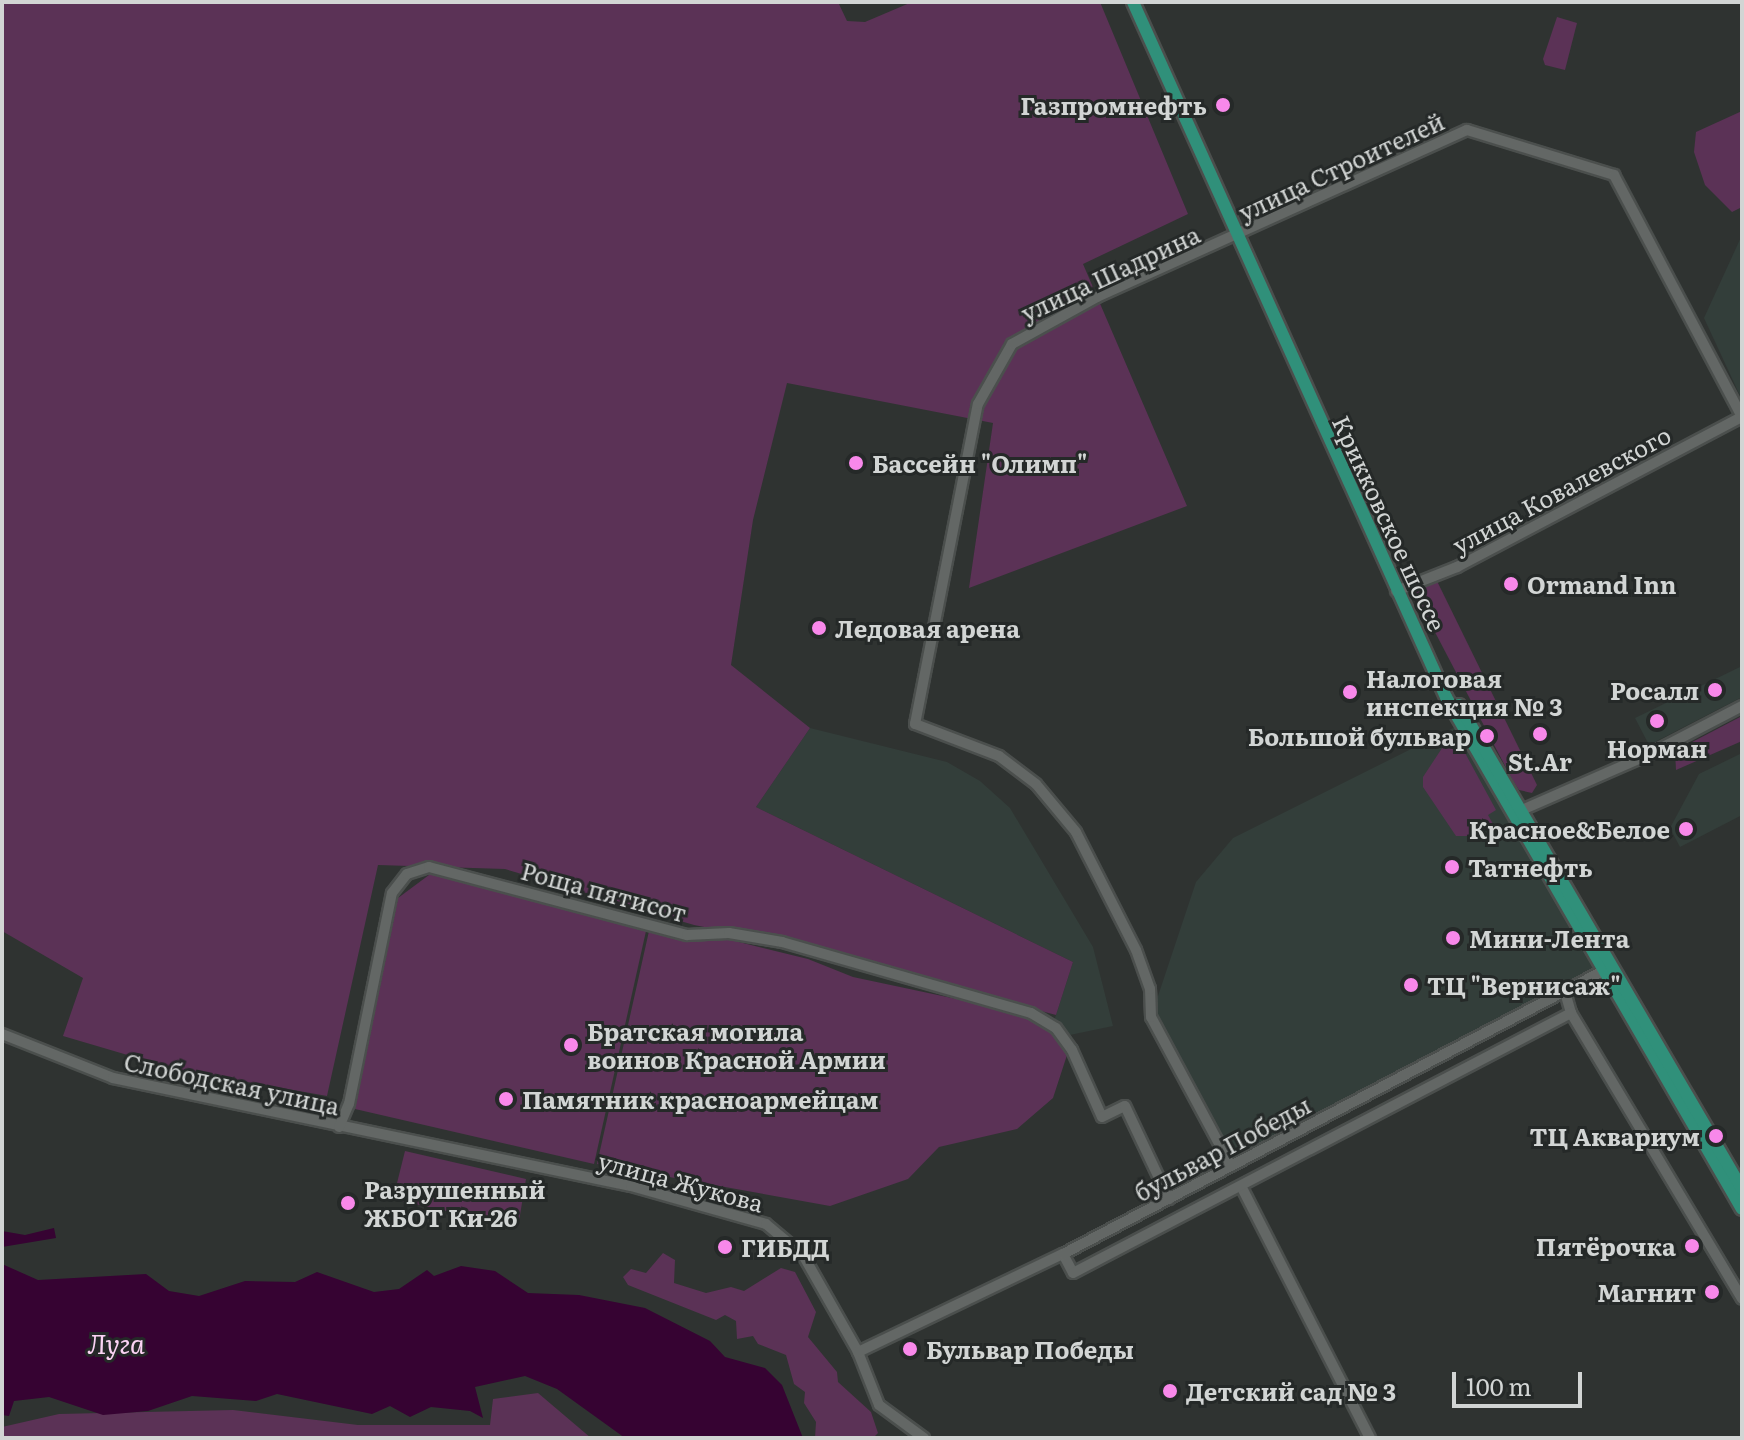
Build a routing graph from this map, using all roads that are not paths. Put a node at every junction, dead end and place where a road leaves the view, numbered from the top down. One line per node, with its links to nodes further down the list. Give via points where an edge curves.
1 (1133, 2): 3 (main road, Крикковское шоссе)
2 (1140, 2): 3 (main road)
3 (1239, 235): 4 (street, улица Строителей, via 1467,130 1614,175); 5 (main road, Крикковское шоссе); 14 (street, улица Шадрина, via 1097,297 1012,344 978,404 915,724 999,756 1036,784 1076,832 1136,950 1150,989 1151,1017)
4 (1742, 417): 5 (street, улица Ковалевского, via 1457,567)
5 (1400, 589): 7 (main road, Крикковское шоссе, via 1446,697)
6 (1742, 706): 7 (street, via 1648,755)
7 (1517, 812): 8 (main road, Крикковское шоссе); 16 (main road)
8 (1601, 972): 9 (street, бульвар Победы); 18 (main road, Крикковское шоссе)
9 (1565, 992): 10 (street); 14 (street, бульвар Победы)
10 (1571, 1013): 15 (street); 20 (street)
11 (2, 1034): 12 (street, Слободская улица, via 113,1078)
12 (339, 1127): 13 (street, Слободская улица); 17 (street, Роща пятисот, via 349,1104 392,893 407,874 429,867 687,935 729,933 782,942 1031,1013 1056,1028 1072,1050 1102,1117 1125,1106)
13 (507, 1159): 21 (street, улица Жукова, via 695,1201 766,1224 803,1255)
14 (1231, 1166): 17 (street, бульвар Победы)
15 (1241, 1186): 19 (street, via 1073,1273); 23 (street)
16 (1742, 1189)
17 (1169, 1199): 19 (street, бульвар Победы)
18 (1742, 1209)
19 (1063, 1254): 21 (street, бульвар Победы)
20 (1742, 1299)
21 (858, 1352): 22 (street, улица Жукова, via 879,1405)
22 (924, 1438)
23 (1370, 1438)

